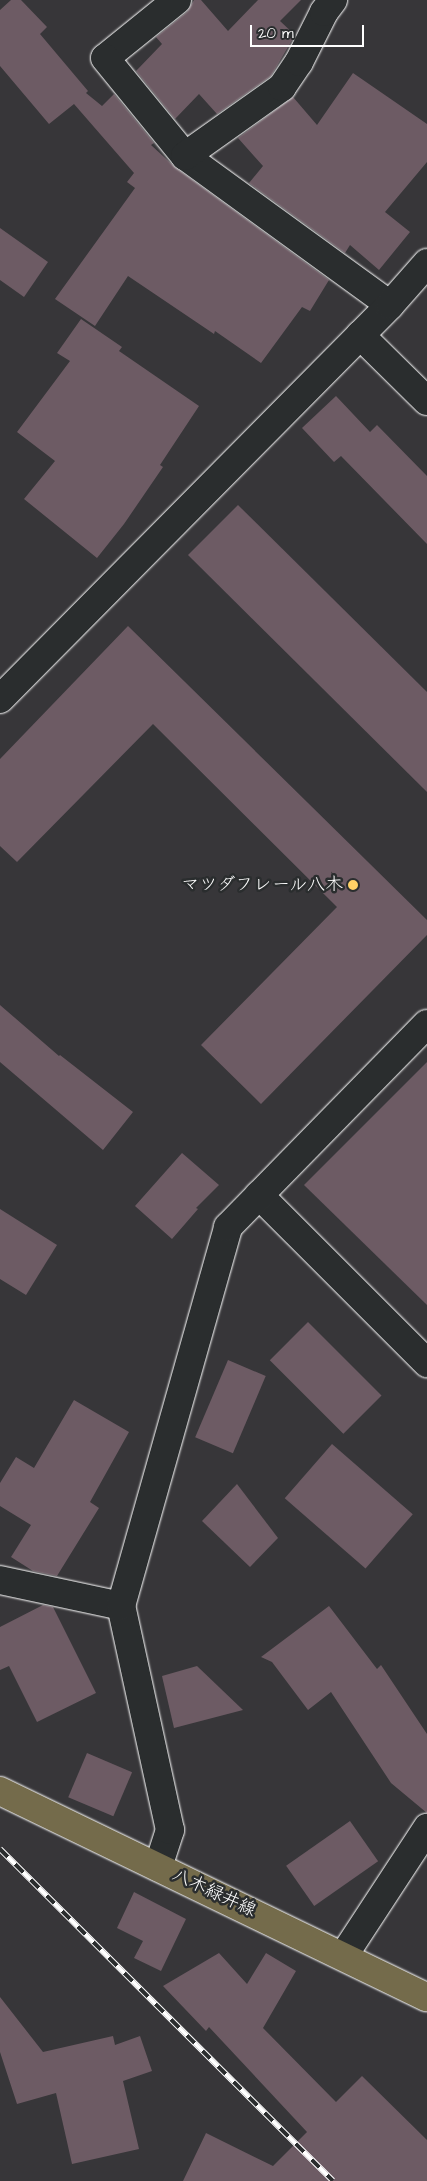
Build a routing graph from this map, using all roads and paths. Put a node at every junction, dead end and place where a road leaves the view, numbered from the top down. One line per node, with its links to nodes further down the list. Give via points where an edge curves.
1 (177, 0): 3 (street, via 105,58)
2 (333, 0): 3 (street, via 282,86)
3 (185, 156): 5 (street)
4 (427, 263): 5 (street)
5 (390, 305): 6 (street)
6 (360, 335): 7 (street); 8 (street)
7 (427, 401)
8 (0, 699)
9 (427, 1024): 10 (street)
10 (259, 1195): 11 (street); 13 (street, via 228,1227)
11 (427, 1363)
12 (0, 1580): 13 (street)
13 (122, 1606): 16 (street, via 170,1830)
14 (0, 1791): 16 (main road, 八木緑井線)
15 (427, 1828): 17 (street)
16 (158, 1867): 17 (main road, 八木緑井線)
17 (344, 1955): 18 (main road, 八木緑井線)
18 (427, 1997)

